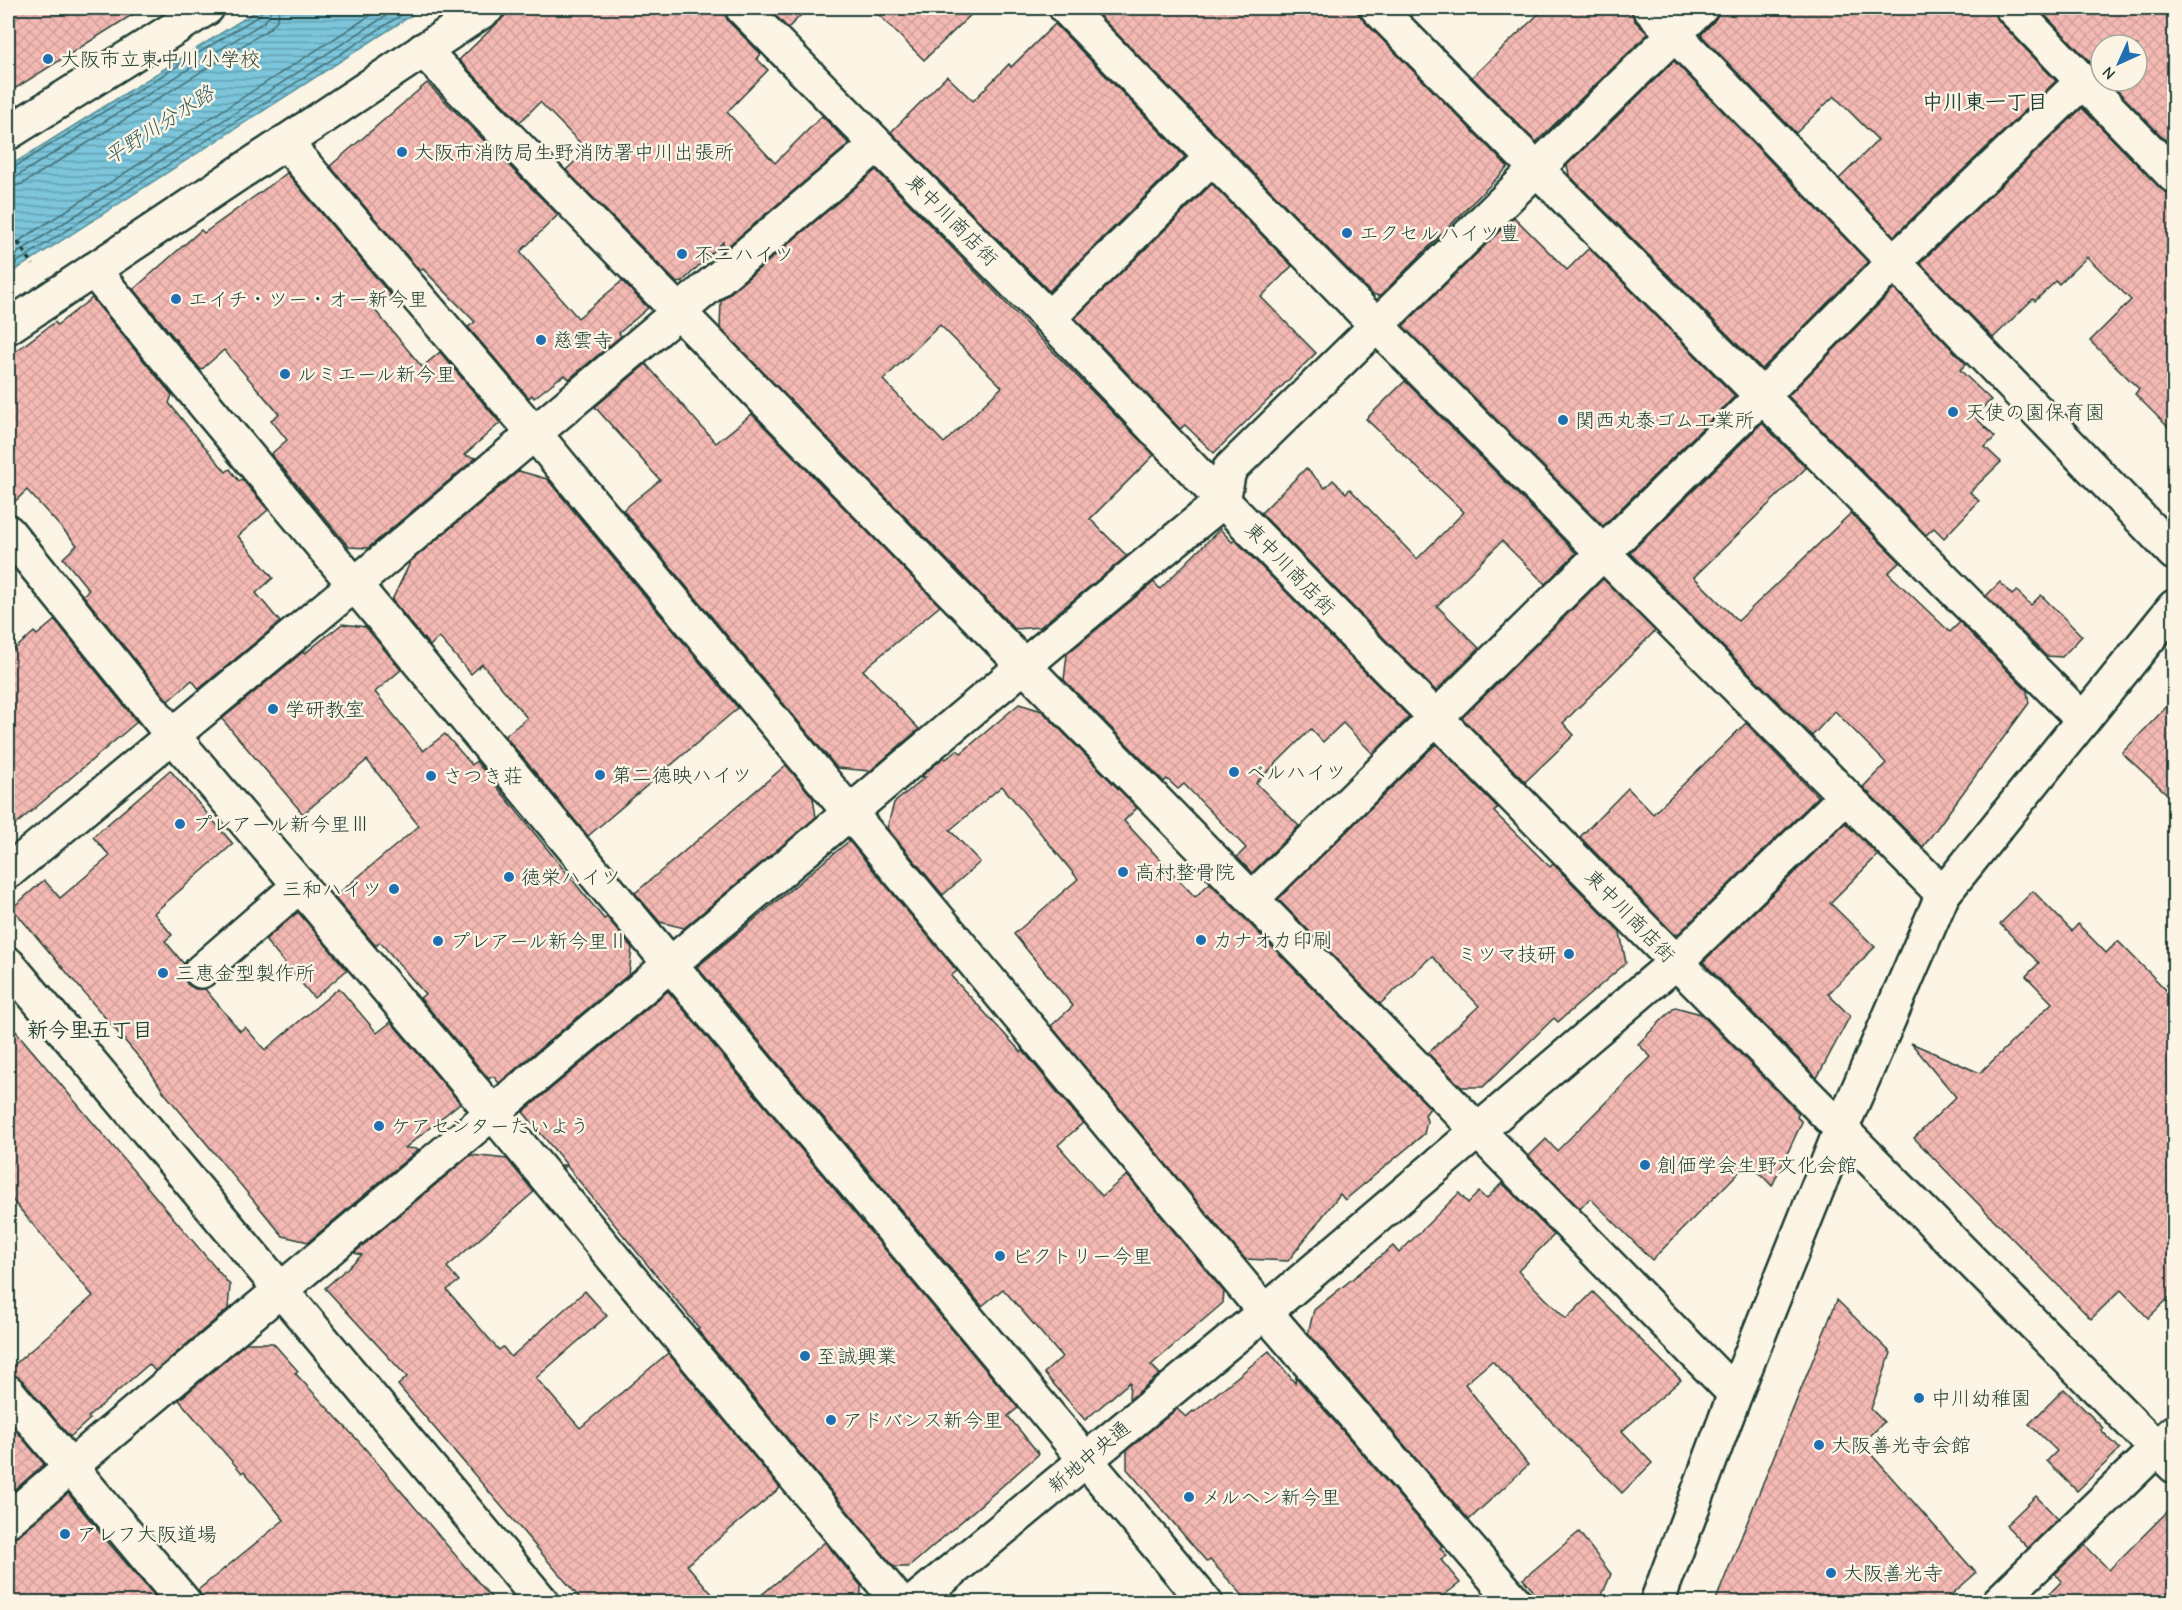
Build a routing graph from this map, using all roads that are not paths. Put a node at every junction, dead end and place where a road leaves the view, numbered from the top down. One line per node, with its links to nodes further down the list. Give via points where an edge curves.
1 (207, 8): 12 (street)
2 (487, 8): 10 (street)
3 (742, 8): 14 (street, 東中川商店街)
4 (1066, 8): 15 (street)
5 (1377, 8): 16 (street)
6 (1649, 8): 9 (street)
7 (1701, 8): 9 (street)
8 (2012, 8): 11 (street)
9 (1674, 33): 16 (street); 18 (street)
10 (423, 50): 13 (street); 20 (street)
11 (2083, 81): 17 (street); 18 (street)
12 (8, 133)
13 (285, 142): 19 (street); 25 (street)
14 (877, 145): 20 (street); 21 (street, 東中川商店街)
15 (1212, 157): 21 (street); 22 (street)
16 (1534, 169): 22 (street); 24 (street)
17 (2175, 176)
18 (1894, 262): 24 (street); 29 (street)
19 (93, 270): 23 (street); 30 (street)
20 (678, 312): 25 (street); 32 (street)
21 (1049, 318): 26 (street, 東中川商店街)
22 (1376, 325): 26 (street, via 1229,470); 28 (street)
23 (8, 327)
24 (1761, 397): 28 (street); 34 (street)
25 (534, 433): 30 (street); 37 (street)
26 (1223, 501): 32 (street); 33 (street, 東中川商店街)
27 (8, 532): 35 (street)
28 (1602, 552): 33 (street); 36 (street)
29 (2175, 553)
30 (354, 585): 35 (street); 44 (street)
31 (2175, 607): 34 (street)
32 (1024, 663): 37 (street); 41 (street)
33 (1435, 717): 41 (street); 42 (street, 東中川商店街)
34 (2083, 720): 40 (street)
35 (172, 735): 38 (street); 39 (street)
36 (1845, 797): 40 (street); 42 (street, 新地中央通)
37 (849, 813): 44 (street); 50 (street)
38 (8, 872)
39 (300, 885): 45 (street); 46 (street)
40 (1943, 894): 47 (street)
41 (1252, 899): 48 (street)
42 (1676, 962): 47 (street, 東中川商店街); 48 (street, 新地中央通)
43 (8, 964): 49 (street)
44 (670, 964): 46 (street); 54 (street)
45 (201, 971)
46 (492, 1112): 49 (street); 59 (street)
47 (1842, 1127): 52 (street); 53 (street, 東中川商店街)
48 (1476, 1132): 50 (street, 新地中央通); 52 (street)
49 (280, 1288): 55 (street); 58 (street)
50 (1265, 1312): 54 (street, 新地中央通); 62 (street)
51 (8, 1392): 55 (street)
52 (1735, 1394): 63 (street)
53 (2169, 1448): 64 (street)
54 (1085, 1461): 60 (street, 新地中央通); 61 (street)
55 (70, 1466): 56 (street); 57 (street)
56 (8, 1520)
57 (184, 1602)
58 (542, 1602)
59 (899, 1602)
60 (914, 1602)
61 (1205, 1602)
62 (1515, 1602)
63 (1657, 1602)
64 (1999, 1602)

